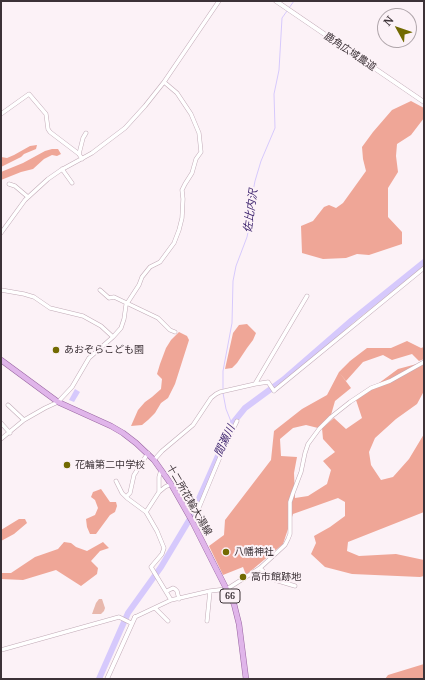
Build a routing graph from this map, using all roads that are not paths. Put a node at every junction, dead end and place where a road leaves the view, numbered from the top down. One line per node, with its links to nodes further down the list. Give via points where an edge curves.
1 (219, 1): 3 (street)
2 (276, 1): 4 (street, 鹿角広域農道)
3 (164, 82): 8 (street, via 125,128); 18 (street, via 177,93 190,114 199,134 201,152 182,190 182,218 174,243 160,262 150,267 142,277)
4 (424, 102)
5 (1, 114): 7 (street, via 29,94 46,114 50,132)
6 (86, 133): 7 (street)
7 (79, 154): 8 (street)
8 (82, 159): 9 (street)
9 (62, 169): 10 (street); 12 (street)
10 (72, 183)
11 (9, 184): 12 (street)
12 (28, 197): 13 (street)
13 (1, 233)
14 (424, 268): 23 (street, via 274,391 268,382)
15 (1, 290): 20 (street, via 34,297 50,308 83,316 101,326)
16 (100, 290): 18 (street, via 109,298 114,297)
17 (307, 296): 23 (street)
18 (128, 304): 19 (street, via 158,318); 20 (street, via 121,328)
19 (175, 332)
20 (113, 337): 24 (street, via 89,358 72,387)
21 (1, 360): 24 (main road, 十二所花輪大湯線 / 66)
22 (424, 362): 40 (street, via 390,381 371,388 318,429 308,444 290,502 288,539 285,545)
23 (255, 384): 32 (street, via 226,390 212,398 193,424)
24 (58, 402): 26 (street); 31 (main road, 十二所花輪大湯線 / 66, via 111,426)
25 (8, 405): 26 (street)
26 (24, 420): 29 (street)
27 (237, 421): 39 (street)
28 (1, 424): 29 (street)
29 (10, 433): 30 (street)
30 (1, 439)
31 (148, 453): 32 (main road, 十二所花輪大湯線 / 66); 37 (street, via 134,475 130,493)
32 (154, 460): 33 (main road, 十二所花輪大湯線 / 66)
33 (161, 469): 35 (main road, 十二所花輪大湯線 / 66); 36 (street)
34 (116, 481): 37 (street)
35 (171, 484): 36 (street); 39 (main road, 十二所花輪大湯線 / 66)
36 (159, 492): 38 (street)
37 (126, 497): 38 (street)
38 (146, 512): 43 (street, via 164,548 151,567)
39 (192, 522): 42 (main road, 十二所花輪大湯線 / 66)
40 (260, 568): 41 (street, via 275,580); 42 (street)
41 (295, 586)
42 (227, 589): 44 (street); 54 (main road, 十二所花輪大湯線 / 66, via 239,624)
43 (167, 591): 45 (street, via 175,588); 46 (street)
44 (210, 591): 45 (street); 50 (street)
45 (179, 599): 46 (street)
46 (171, 600): 47 (street)
47 (155, 608): 48 (street); 49 (street)
48 (135, 617): 51 (street)
49 (168, 621)
50 (207, 621)
51 (130, 622): 52 (street, via 119,617); 53 (street)
52 (1, 650)
53 (106, 679)
54 (246, 679)

